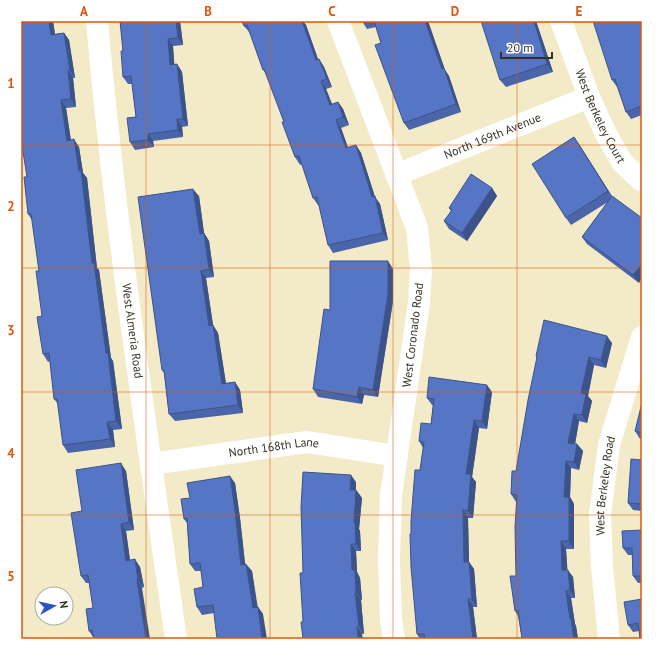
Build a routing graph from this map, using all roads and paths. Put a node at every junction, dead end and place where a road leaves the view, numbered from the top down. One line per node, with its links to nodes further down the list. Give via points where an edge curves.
1 (97, 21): 9 (street, West Almeria Road, via 105,114)
2 (338, 21): 5 (street, West Coronado Road)
3 (561, 21): 4 (street, West Berkeley Court)
4 (589, 97): 5 (street, North 169th Avenue); 6 (street, West Berkeley Court, via 622,162)
5 (396, 175): 8 (street, West Coronado Road, via 417,228 421,270 419,303)
6 (642, 180)
7 (642, 337): 12 (street, West Berkeley Road, via 608,445 600,514)
8 (396, 456): 9 (street, North 168th Lane, via 307,442); 11 (street, West Coronado Road, via 391,495 389,560)
9 (151, 464): 10 (street, West Almeria Road)
10 (176, 639)
11 (394, 639)
12 (609, 639)

